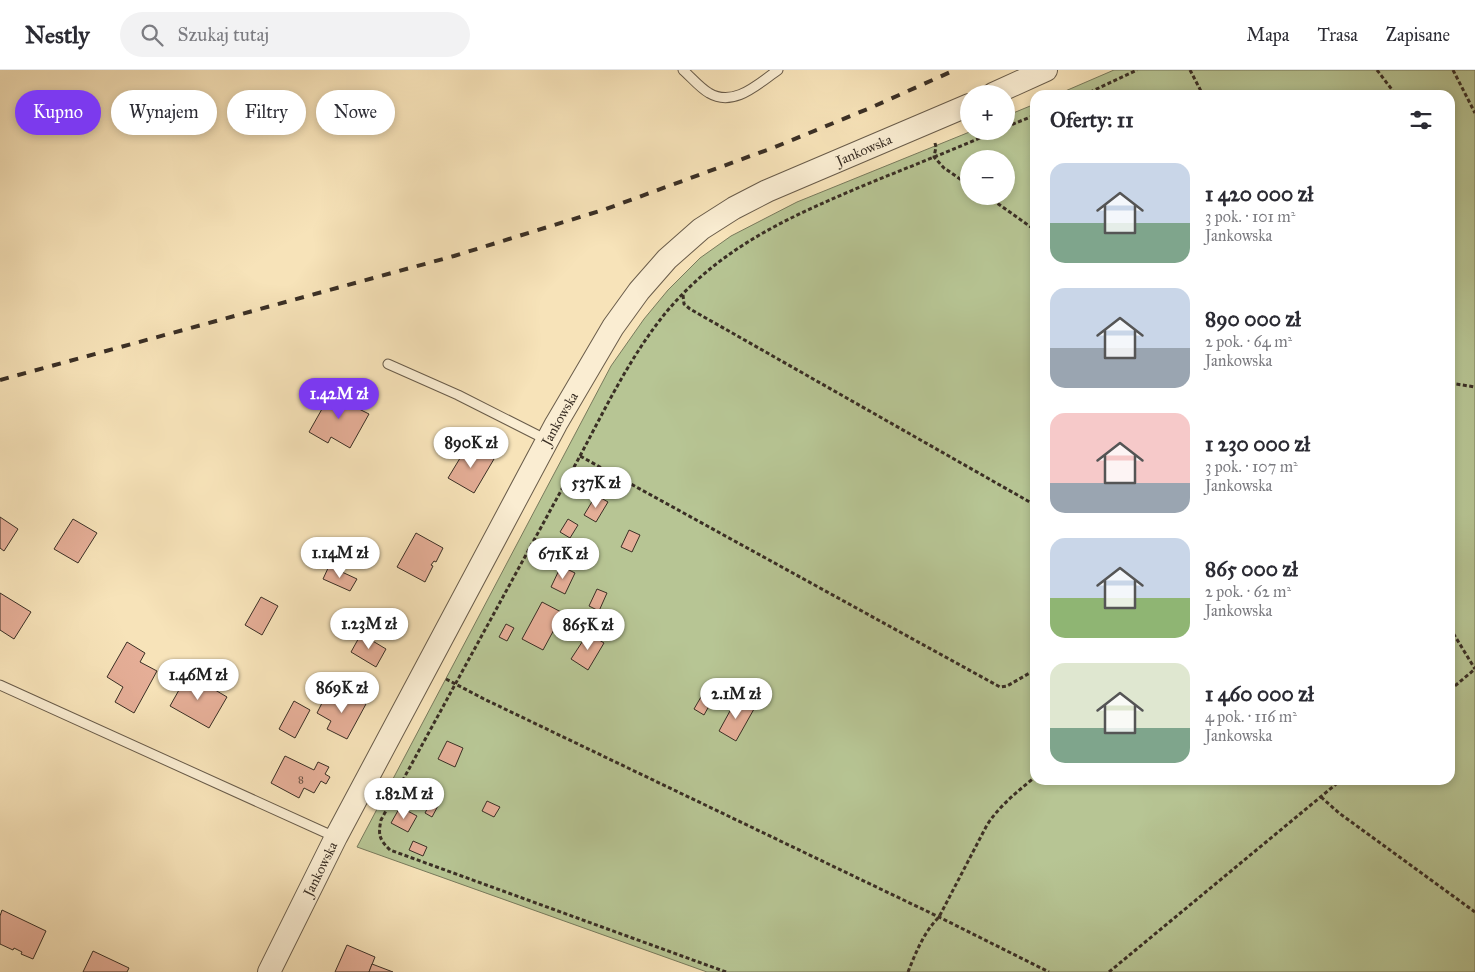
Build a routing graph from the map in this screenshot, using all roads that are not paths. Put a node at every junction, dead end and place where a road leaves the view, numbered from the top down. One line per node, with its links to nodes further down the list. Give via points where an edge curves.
1 (683, 70): 2 (lane, via 710,94 725,98 744,94)
2 (778, 70)
3 (1046, 70): 4 (street)
4 (1014, 85)
5 (960, 109): 7 (street, Jankowska, via 767,191 701,230 667,259 638,291 613,327)
6 (388, 364): 7 (lane)
7 (547, 440): 9 (street, Jankowska)
8 (0, 685): 9 (lane)
9 (336, 837): 10 (street, Jankowska)
10 (269, 972)

